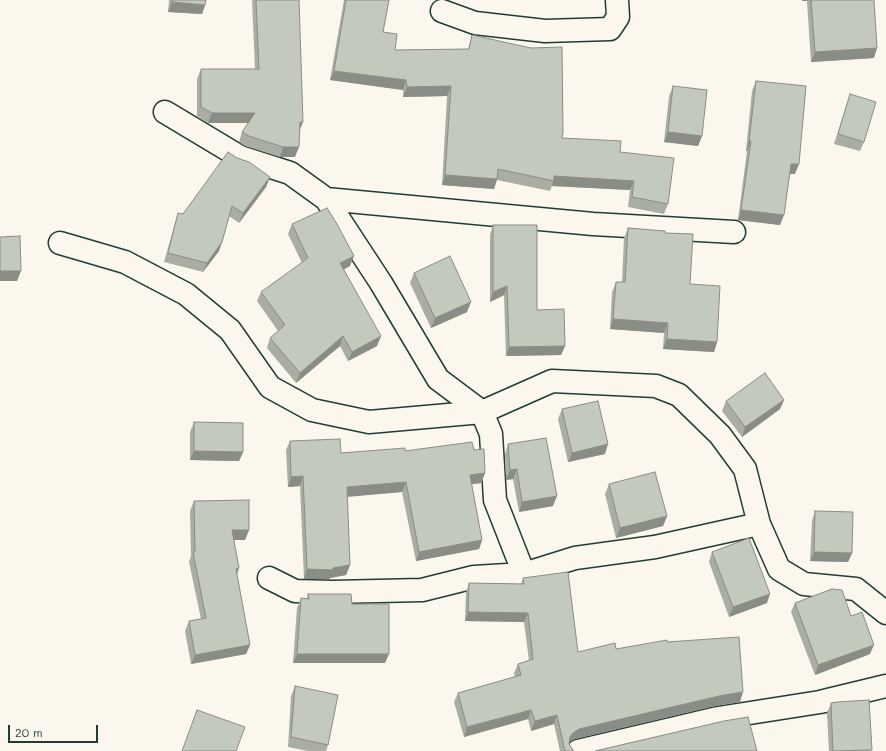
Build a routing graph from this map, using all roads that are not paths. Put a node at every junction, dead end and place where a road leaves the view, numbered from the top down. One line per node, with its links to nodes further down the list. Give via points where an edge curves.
1 (617, 0): 2 (street, via 618,17 610,29 545,31 475,23)
2 (442, 11)
3 (165, 112): 4 (street, via 240,157 290,173)
4 (326, 200): 5 (street, via 593,224); 7 (street, via 381,283 438,379)
5 (734, 232)
6 (60, 243): 7 (street, via 125,262 186,294 230,330 270,387 312,410 369,422)
7 (482, 412): 8 (street, via 552,381 656,386 679,394 720,435 745,469); 9 (street, via 491,434 495,500)
8 (759, 524): 9 (street, via 655,546 575,558); 11 (street, via 779,569 804,584 856,589)
9 (524, 574): 10 (street, via 474,577 422,590 333,592 296,591)
10 (269, 578)
11 (886, 613)
12 (886, 686): 13 (street, via 820,702 718,718)
13 (578, 751)

